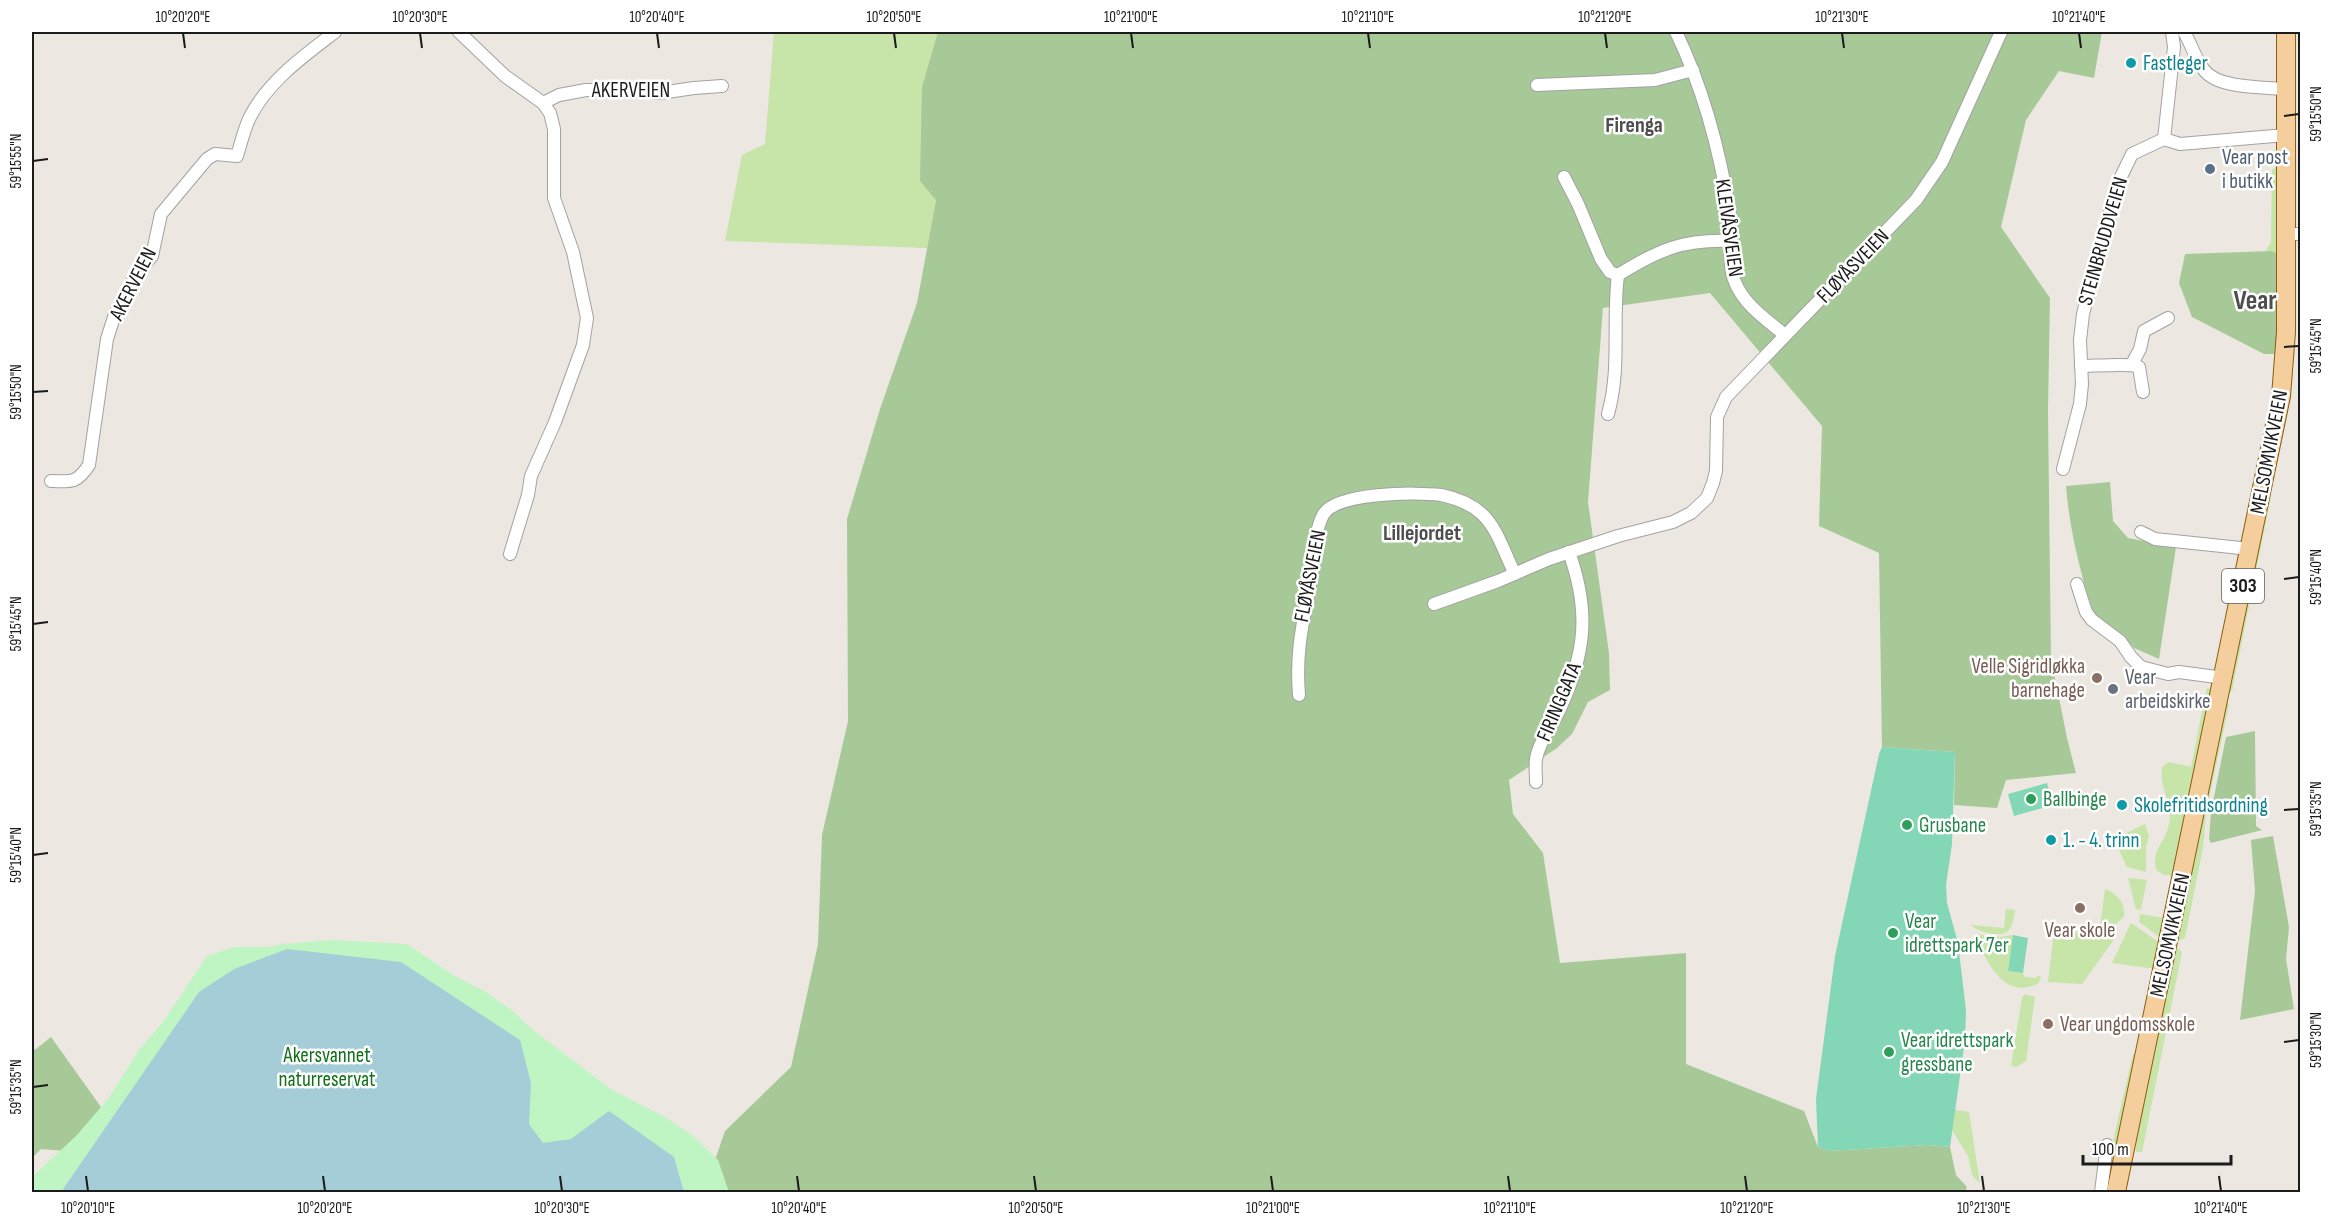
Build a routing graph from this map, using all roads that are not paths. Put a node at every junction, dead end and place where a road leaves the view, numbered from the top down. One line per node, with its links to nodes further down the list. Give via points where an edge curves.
1 (335, 32): 26 (street, AKERVEIEN, via 281,76 264,96 251,114 237,156 215,154 207,159 161,214 152,256 125,294 107,339 89,465 75,481)
2 (459, 32): 12 (street, via 505,76)
3 (1676, 32): 8 (street, KLEIVÅSVEIEN)
4 (2001, 32): 20 (street, FLØYÅSVEIEN, via 1929,182)
5 (2172, 32): 14 (street, via 2174,47)
6 (2184, 32): 11 (street, via 2204,70 2212,77 2235,85)
7 (2286, 32): 11 (main road, MELSOMVIKVEIEN / 303)
8 (1693, 70): 9 (street, via 1655,80); 17 (street, KLEIVÅSVEIEN, via 1709,114 1730,213)
9 (1537, 85)
10 (722, 86): 12 (street, AKERVEIEN, via 660,93 586,90 559,95)
11 (2286, 89): 13 (main road, MELSOMVIKVEIEN / 303)
12 (543, 103): 30 (street, via 554,129 554,198 573,252 587,318 583,345 531,476)
13 (2286, 135): 14 (street, via 2180,144); 16 (main road, MELSOMVIKVEIEN / 303)
14 (2164, 138): 22 (street, STEINBRUDDVEIEN, via 2132,154 2117,185 2083,314)
15 (1564, 177): 18 (street, via 1601,259 1610,272)
16 (2294, 234): 28 (main road, MELSOMVIKVEIEN / 303, via 2282,385)
17 (1731, 241): 18 (street, via 1683,243); 20 (street, KLEIVÅSVEIEN, via 1732,272 1739,292)
18 (1618, 275): 24 (street, via 1615,380)
19 (2168, 318): 21 (street, via 2144,331)
20 (1785, 335): 29 (street, FLØYÅSVEIEN, via 1737,383 1721,406 1716,471 1710,492 1698,508 1684,518 1656,528)
21 (2132, 364): 22 (street); 23 (street, via 2139,367)
22 (2081, 366): 25 (street, STEINBRUDDVEIEN, via 2080,404)
23 (2143, 392)
24 (1608, 414)
25 (2063, 469)
26 (51, 481)
27 (2141, 532): 28 (street, via 2155,539)
28 (2250, 549): 34 (main road, MELSOMVIKVEIEN / 303)
29 (1569, 552): 31 (street); 36 (street, FIRINGGATA, via 1582,597 1579,653 1569,690 1540,745)
30 (510, 554)
31 (1515, 574): 33 (street); 35 (street, FLØYÅSVEIEN, via 1491,523 1463,502 1423,494 1338,502 1324,514 1318,532 1298,643)
32 (2076, 584): 34 (street, via 2092,620 2120,641 2141,667 2168,674)
33 (1434, 604)
34 (2223, 678): 39 (main road, MELSOMVIKVEIEN / 303)
35 (1299, 695)
36 (1536, 782)
37 (2108, 1145): 38 (street)
38 (2101, 1192)
39 (2116, 1192)

